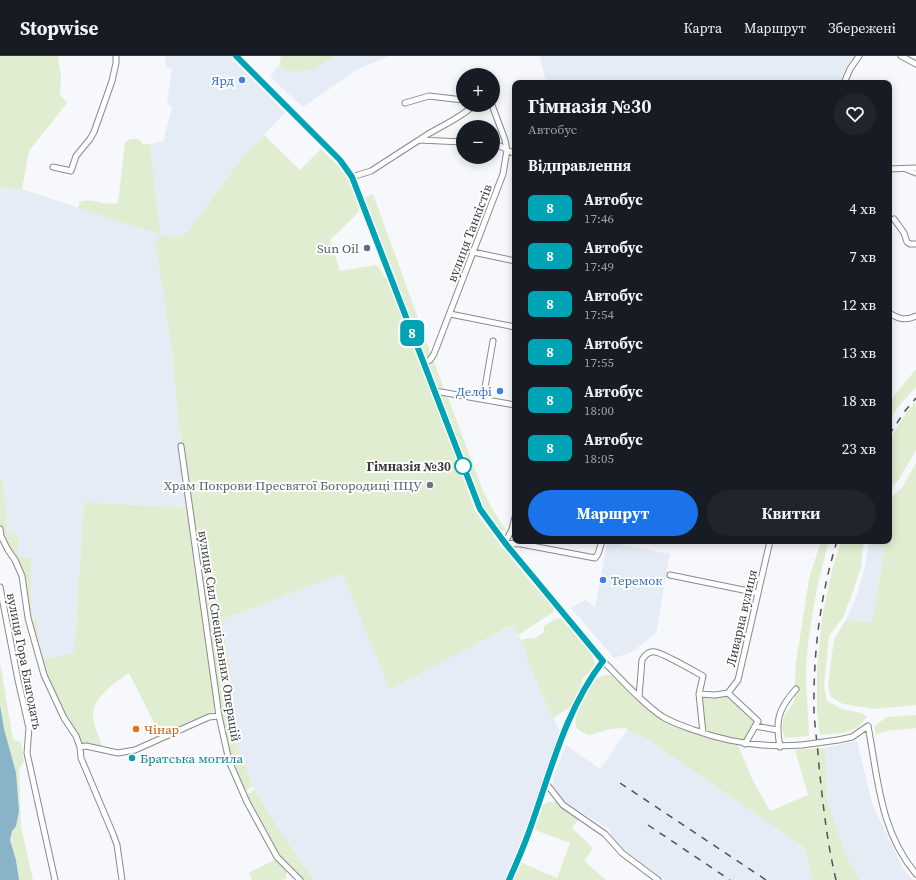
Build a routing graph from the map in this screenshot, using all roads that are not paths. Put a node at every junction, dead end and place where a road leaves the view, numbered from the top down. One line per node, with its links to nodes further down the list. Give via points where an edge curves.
1 (116, 56): 16 (street, via 112,81 90,139 76,156 71,171)
2 (860, 56): 6 (street)
3 (901, 56): 5 (street)
4 (237, 57): 21 (main road, via 340,160)
5 (916, 64)
6 (845, 80)
7 (456, 99): 8 (street, via 430,96)
8 (406, 103)
9 (468, 112): 11 (street)
10 (495, 112): 14 (street, вулиця Танкістів)
11 (419, 140): 12 (street); 21 (street, via 371,171)
12 (456, 142)
13 (500, 146): 14 (street)
14 (507, 150): 15 (street); 24 (street, вулиця Танкістів, via 503,174)
15 (512, 152)
16 (53, 167)
17 (916, 168): 19 (street)
18 (892, 169): 19 (street)
19 (904, 169): 20 (street)
20 (916, 173)
21 (352, 177): 31 (main road)
22 (894, 219): 23 (street, via 907,242)
23 (916, 244)
24 (473, 252): 25 (street); 26 (street, вулиця Танкістів)
25 (512, 260)
26 (450, 314): 29 (street); 31 (street, вулиця Танкістів, via 434,354)
27 (892, 316): 28 (street, via 898,319)
28 (916, 316)
29 (512, 326)
30 (493, 341): 33 (street)
31 (424, 364): 32 (main road)
32 (434, 391): 33 (street); 38 (main road, via 480,509)
33 (483, 399): 34 (street)
34 (512, 404)
35 (181, 446): 51 (street, вулиця Сил Спеціальних Операцій)
36 (0, 529): 56 (street, via 1,536 22,576 28,618 44,675)
37 (512, 529): 38 (street)
38 (505, 543): 39 (street); 46 (main road)
39 (512, 543)
40 (521, 544): 41 (street, via 595,558)
41 (601, 544)
42 (768, 544): 45 (street, Ливарна вулиця)
43 (670, 575): 45 (street)
44 (0, 587): 60 (street, вулиця Гора Благодать, via 29,728 27,753)
45 (758, 593): 48 (street, Ливарна вулиця, via 738,680)
46 (603, 661): 50 (street); 58 (main road, via 579,699)
47 (796, 689): 53 (street, via 787,699 779,715)
48 (728, 693): 49 (street); 52 (street, via 756,718 758,721)
49 (700, 694): 50 (street, via 703,676 653,652 646,654 642,660); 54 (street)
50 (640, 697): 54 (street, via 674,723)
51 (219, 716): 56 (street, via 209,717 135,750 118,753); 62 (street, вулиця Сил Спеціальних Операцій, via 229,762 247,802 277,857)
52 (755, 726): 53 (street); 55 (street)
53 (777, 730): 57 (street)
54 (703, 733): 55 (street)
55 (744, 744): 57 (street)
56 (80, 746): 61 (street, via 82,758 113,834)
57 (780, 747): 59 (street, bridge, via 852,737 868,726 880,800 889,827 908,865)
58 (545, 782): 63 (main road, via 526,841); 64 (street, via 563,805 605,834 622,853)
59 (916, 874)
60 (55, 880)
61 (122, 880)
62 (300, 880)
63 (509, 880)
64 (658, 880)

